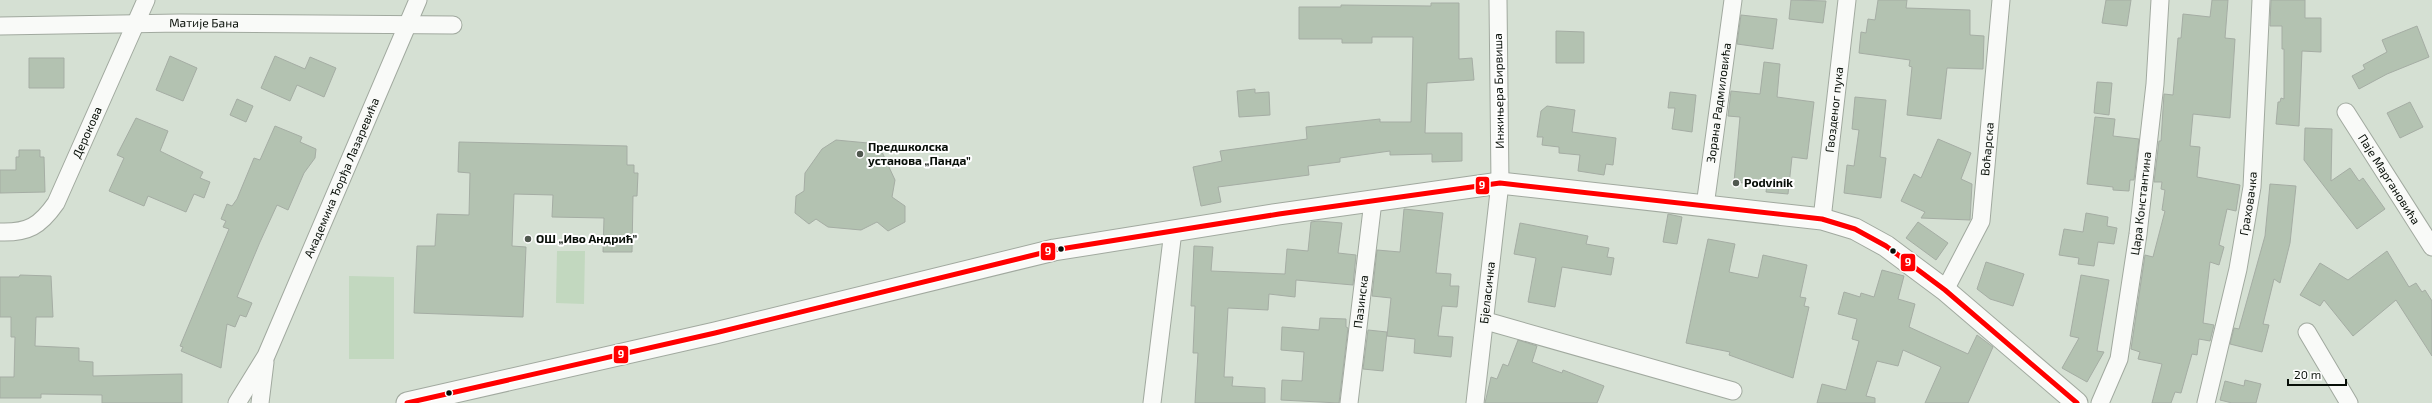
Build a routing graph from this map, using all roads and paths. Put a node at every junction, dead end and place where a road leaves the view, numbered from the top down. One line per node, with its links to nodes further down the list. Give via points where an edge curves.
1 (146, 0): 9 (street, Дерокова)
2 (418, 0): 10 (street, Академика Ђорђа Лазаревића)
3 (1498, 0): 14 (street, Инжињера Бирвиша)
4 (1733, 0): 16 (street, Зорана Радмиловића)
5 (1847, 0): 17 (street, Гвозденог пука)
6 (2001, 0): 21 (street, Воћарска, via 1981,221)
7 (2160, 0): 33 (street, Цара Константина, via 2155,84 2138,234 2119,359)
8 (2261, 0): 34 (street, Граховачка, via 2252,187 2238,269)
9 (137, 24): 10 (street, Матије Бана); 12 (street, Матије Бана); 19 (street, Дерокова, via 56,203 37,225 24,230)
10 (408, 25): 11 (street, Матије Бана); 24 (street, Академика Ђорђа Лазаревића)
11 (453, 25)
12 (0, 26)
13 (2346, 112): 20 (street, Паје Маргановића)
14 (1500, 183): 15 (street); 16 (street); 22 (street, Бјеласичка)
15 (1373, 201): 18 (street); 30 (street, Пазинска)
16 (1705, 206): 17 (street)
17 (1822, 219): 21 (street, via 1855,229 1886,246)
18 (1172, 231): 28 (street, via 1054,250 715,333); 29 (street)
19 (0, 232)
20 (2432, 247)
21 (1945, 290): 32 (street)
22 (1486, 321): 25 (street); 31 (street, Бјеласичка)
23 (2306, 332): 35 (street)
24 (266, 356): 26 (street, Академика Ђорђа Лазаревића); 27 (street, Академика Ђорђа Лазаревића)
25 (1733, 392)
26 (237, 403)
27 (260, 403)
28 (407, 403)
29 (1152, 403)
30 (1349, 403)
31 (1475, 403)
32 (2077, 403)
33 (2100, 403)
34 (2206, 403)
35 (2349, 403)

